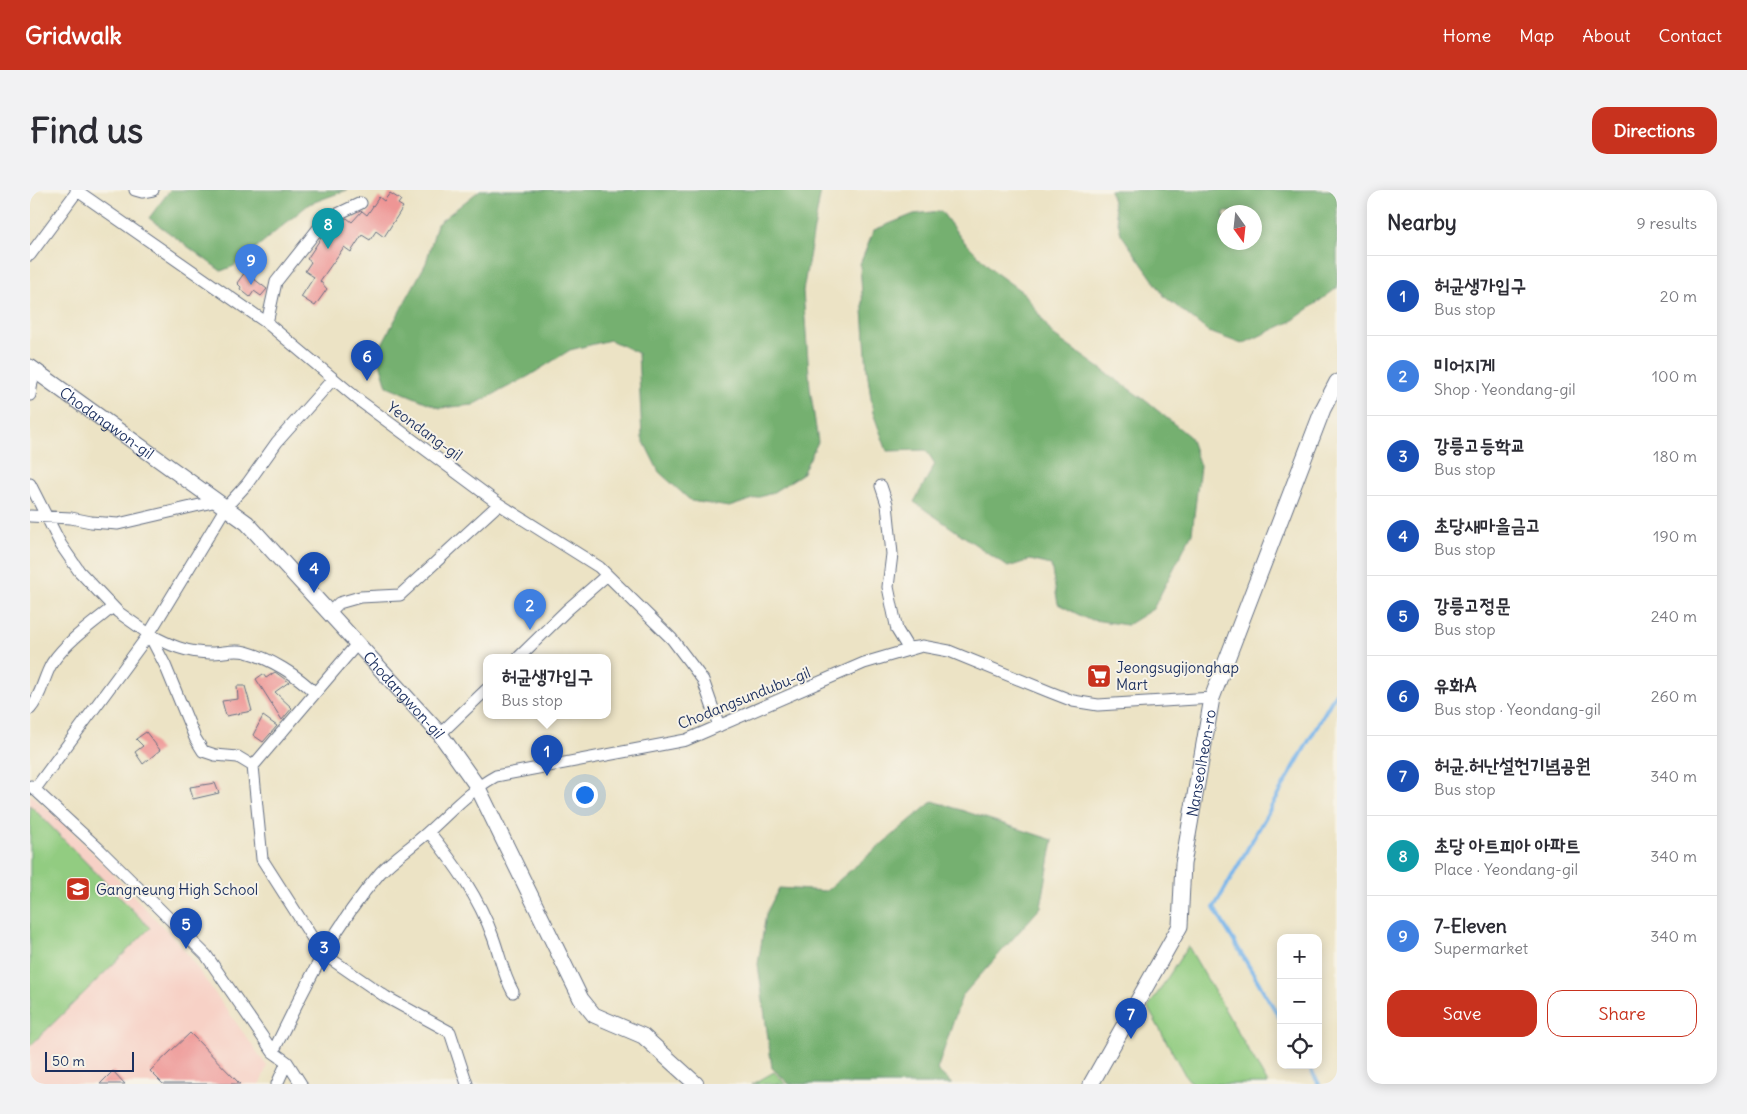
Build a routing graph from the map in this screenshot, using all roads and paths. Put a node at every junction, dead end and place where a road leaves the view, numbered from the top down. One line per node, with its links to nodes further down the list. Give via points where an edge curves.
1 (77, 190): 5 (street); 6 (street, Yeondang-gil)
2 (135, 190): 3 (street)
3 (153, 190)
4 (361, 203): 6 (street, via 325,220 276,282)
5 (30, 255)
6 (267, 323): 8 (street, Yeondang-gil)
7 (32, 368): 10 (street); 13 (street, Chodangwon-gil)
8 (334, 378): 13 (street, via 277,442 247,484); 14 (street, Yeondang-gil)
9 (1337, 382): 26 (street, Nanseolheon-ro, via 1323,409)
10 (30, 395)
11 (30, 484): 16 (street)
12 (881, 486): 22 (street, via 887,504 892,554 888,587 897,630 908,648)
13 (221, 504): 16 (street, via 118,524); 19 (street, Chodangwon-gil, via 247,523); 20 (street)
14 (499, 504): 17 (street, Yeondang-gil); 19 (street, via 400,595 360,597 339,602)
15 (30, 516): 16 (street)
16 (48, 518): 18 (street, via 79,571)
17 (607, 575): 23 (street); 28 (street, Yeondang-gil, via 678,646 703,680)
18 (113, 607): 20 (street); 27 (street, via 71,642 53,662 39,698)
19 (330, 612): 21 (street, Chodangwon-gil)
20 (148, 634): 24 (street, via 175,648 212,653 228,650 246,652 298,677); 30 (street, via 165,665 194,738 204,750 214,755 238,757); 32 (street)
21 (357, 644): 24 (street); 29 (street, Chodangwon-gil)
22 (922, 646): 26 (street, Chodangsundubu-gil, via 949,651 1073,701 1098,705); 28 (street, Chodangsundubu-gil, via 864,664)
23 (522, 654)
24 (315, 693): 30 (street)
25 (483, 693): 29 (street)
26 (1212, 698): 42 (street, Nanseolheon-ro, via 1183,864 1180,926)
27 (30, 709)
28 (719, 726): 31 (street, Chodangsundubu-gil, via 686,740 496,776)
29 (440, 734): 31 (street, Chodangwon-gil)
30 (253, 766): 34 (street, via 262,859)
31 (477, 786): 33 (street, Chodangsundubu-gil); 41 (street, Chodangwon-gil, via 581,999 594,1015 642,1036)
32 (33, 787): 36 (street, via 206,955)
33 (429, 832): 34 (street, Chodangsundubu-gil, via 382,872 354,905); 35 (street, via 475,896)
34 (322, 953): 36 (street, Chodangsundubu-gil); 40 (street, via 386,997 450,1032)
35 (513, 992)
36 (273, 1052): 37 (street)
37 (286, 1062): 38 (street); 39 (street)
38 (277, 1084)
39 (301, 1084)
40 (467, 1084)
41 (696, 1084)
42 (1091, 1084)

